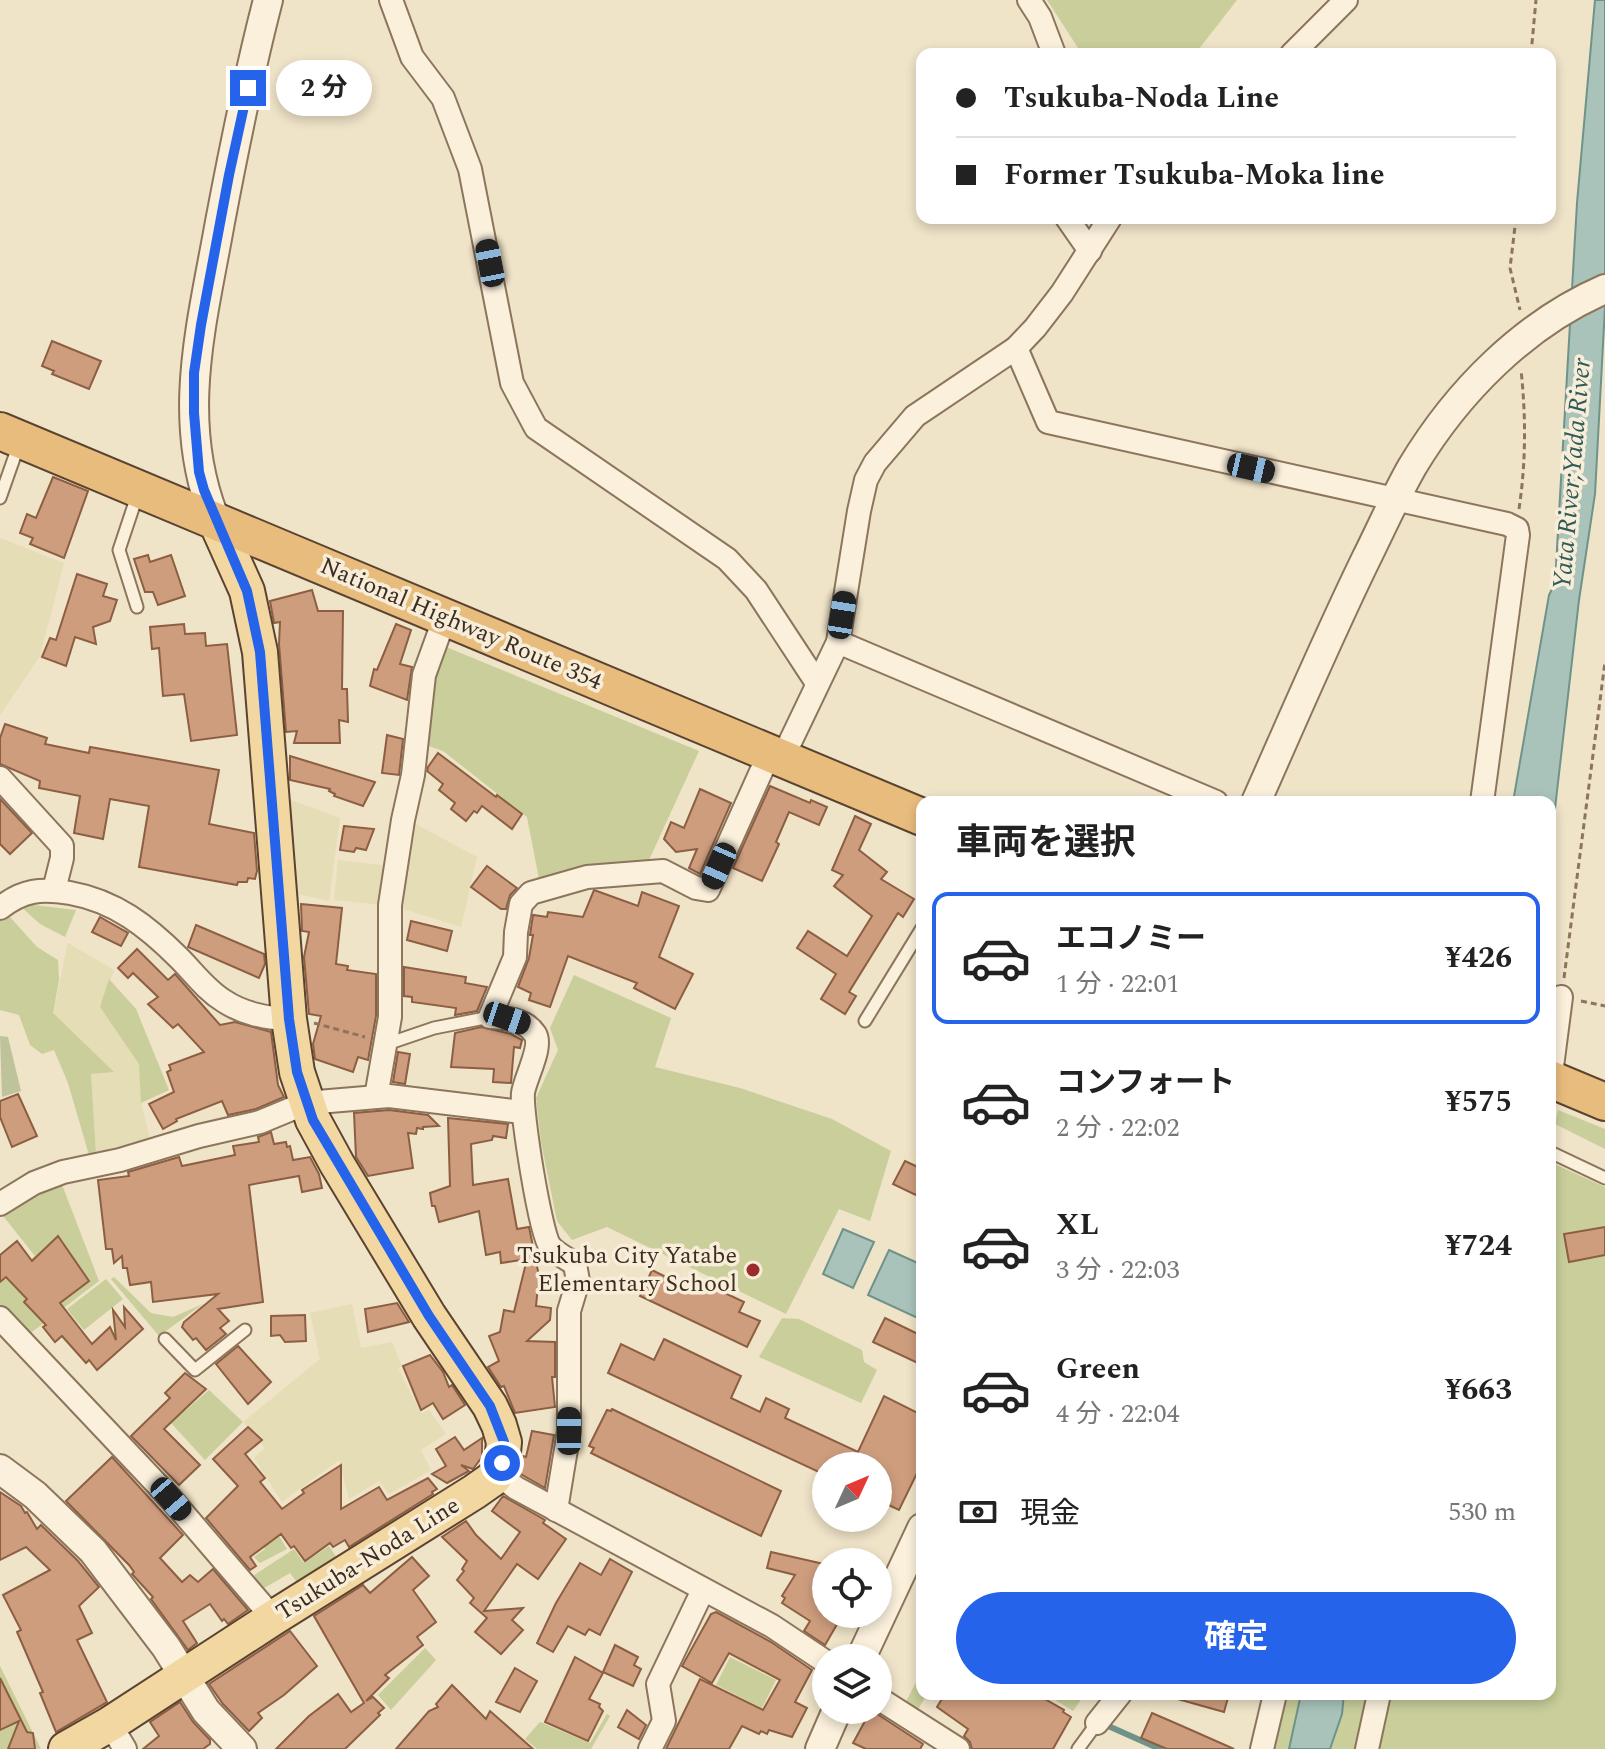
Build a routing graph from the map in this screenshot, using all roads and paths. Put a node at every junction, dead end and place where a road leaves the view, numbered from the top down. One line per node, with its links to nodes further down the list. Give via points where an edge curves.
1 (268, 0): 20 (street, via 229,175 194,373 199,472)
2 (391, 0): 26 (street, via 412,57 443,98 470,169 512,383 525,411 536,428 727,559 756,590)
3 (1029, 0): 6 (street)
4 (1346, 0): 7 (street)
5 (1536, 0): 8 (path)
6 (1052, 48)
7 (1298, 48)
8 (1532, 48)
9 (1071, 224): 12 (street)
10 (1106, 224): 12 (street)
11 (1515, 224): 14 (path, via 1510,268)
12 (1090, 251): 15 (street)
13 (1605, 289): 14 (street)
14 (1529, 336): 19 (street, via 1471,387 1442,422); 21 (path, via 1525,469)
15 (1016, 348): 19 (street, via 1048,422); 24 (street, via 915,416 875,463 859,511)
16 (10, 435): 17 (highway, National Highway Route 354); 18 (lane)
17 (140, 489): 20 (highway, National Highway Route 354); 22 (lane, via 119,550)
18 (0, 498)
19 (1396, 501): 21 (street); 30 (street)
20 (216, 522): 23 (highway, National Highway Route 354); 39 (main road, via 247,591 260,652)
21 (1517, 529): 31 (street)
22 (137, 607)
23 (445, 617): 27 (highway, National Highway Route 354); 42 (street, via 424,675 390,905)
24 (838, 642): 26 (street); 29 (street)
25 (1605, 662): 36 (path)
26 (817, 683): 27 (street)
27 (775, 757): 32 (highway, National Highway Route 354); 38 (street, via 708,890 663,871 587,877 531,893 521,904 515,957)
28 (0, 778): 33 (street, via 62,846)
29 (1202, 796)
30 (1259, 796)
31 (1483, 796)
32 (916, 815)
33 (54, 890): 34 (street, via 16,895); 39 (street, via 83,895 135,918 226,1003)
34 (0, 908)
35 (916, 938): 40 (lane)
36 (1561, 997): 37 (path); 41 (street)
37 (1605, 1006)
38 (490, 1017): 42 (lane); 47 (street, via 526,1024 535,1034 538,1043)
39 (289, 1019): 42 (path); 46 (main road)
40 (865, 1021)
41 (1556, 1035)
42 (387, 1044): 44 (street)
43 (1556, 1082): 45 (highway)
44 (376, 1097): 46 (street); 47 (street)
45 (1605, 1102)
46 (306, 1103): 50 (street, via 260,1122 63,1172); 55 (main road, via 406,1278 490,1406 504,1442)
47 (522, 1112): 56 (street, via 549,1246 575,1264 578,1281 569,1311 569,1431)
48 (1556, 1155): 49 (lane)
49 (1605, 1178)
50 (0, 1204)
51 (0, 1318): 59 (street, via 171,1499)
52 (245, 1330): 53 (lane, via 195,1370)
53 (165, 1339)
54 (0, 1469): 62 (street, via 93,1551)
55 (497, 1473): 56 (street); 59 (main road, Tsukuba-Noda Line, via 454,1506)
56 (556, 1510): 58 (street)
57 (916, 1541): 60 (street)
58 (703, 1590): 61 (street); 72 (street, via 658,1684 664,1721)
59 (273, 1618): 62 (main road, Tsukuba-Noda Line)
60 (868, 1644)
61 (812, 1653)
62 (184, 1677): 69 (main road, Tsukuba-Noda Line); 71 (street, via 206,1711)
63 (1115, 1700): 67 (street)
64 (1274, 1700): 76 (street)
65 (1378, 1700): 77 (street)
66 (892, 1707): 74 (street)
67 (1097, 1723): 75 (lane)
68 (831, 1724): 73 (street)
69 (117, 1737): 70 (main road, Tsukuba-Noda Line)
70 (66, 1749)
71 (242, 1749)
72 (650, 1749)
73 (820, 1749)
74 (958, 1749)
75 (1078, 1749)
76 (1262, 1749)
77 (1367, 1749)

